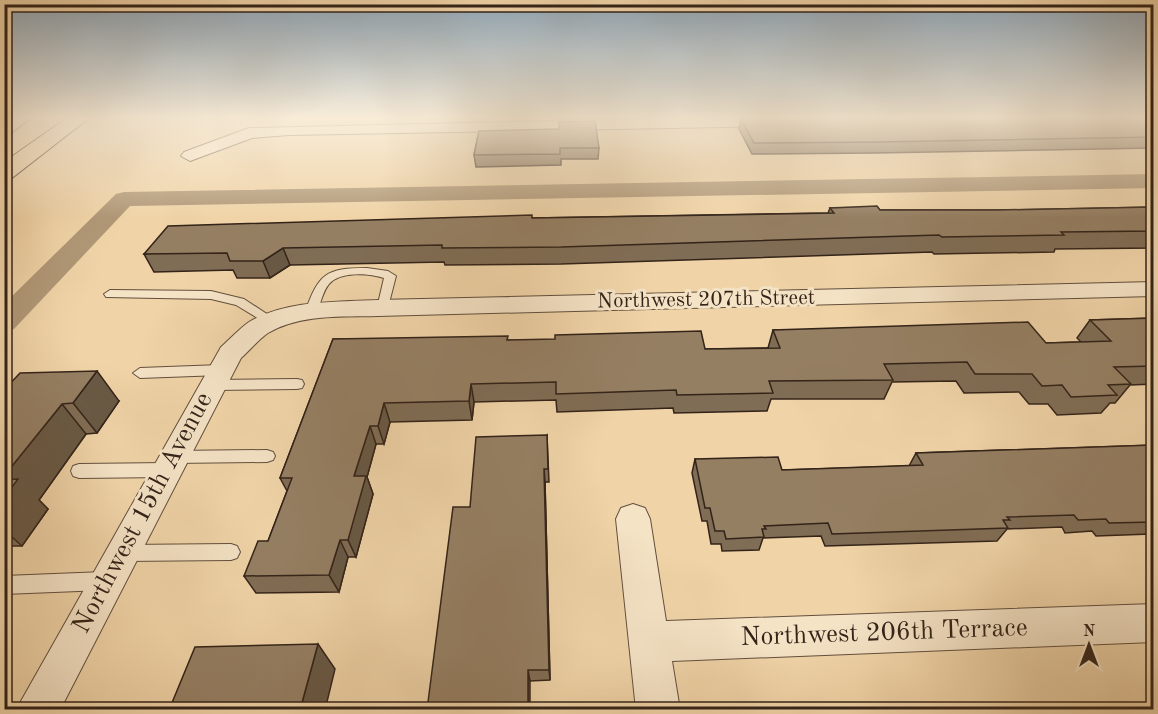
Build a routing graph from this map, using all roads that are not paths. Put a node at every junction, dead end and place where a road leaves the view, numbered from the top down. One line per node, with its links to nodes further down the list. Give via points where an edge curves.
1 (33, 151): 4 (highway)
2 (202, 151): 3 (street)
3 (190, 156)
4 (4, 173)
5 (1154, 289): 7 (street, Northwest 207th Street)
6 (110, 294): 9 (lane, via 211,295 240,302)
7 (383, 308): 8 (street, Northwest 207th Street); 8 (lane, via 390,276 384,272 335,273 325,280)
8 (311, 312): 9 (street, Northwest 207th Street, via 299,312)
9 (267, 324): 11 (street, Northwest 15th Avenue, via 230,353)
10 (140, 373): 11 (lane)
11 (217, 377): 12 (lane); 14 (street, Northwest 15th Avenue)
12 (297, 384)
13 (267, 456): 14 (lane)
14 (170, 464): 15 (lane); 18 (street, Northwest 15th Avenue)
15 (79, 471)
16 (633, 519): 21 (street)
17 (231, 552): 18 (lane)
18 (114, 567): 19 (lane); 22 (street, Northwest 15th Avenue)
19 (4, 585)
20 (1154, 623): 21 (street, Northwest 206th Terrace)
21 (651, 642): 23 (street)
22 (37, 710)
23 (658, 710)

